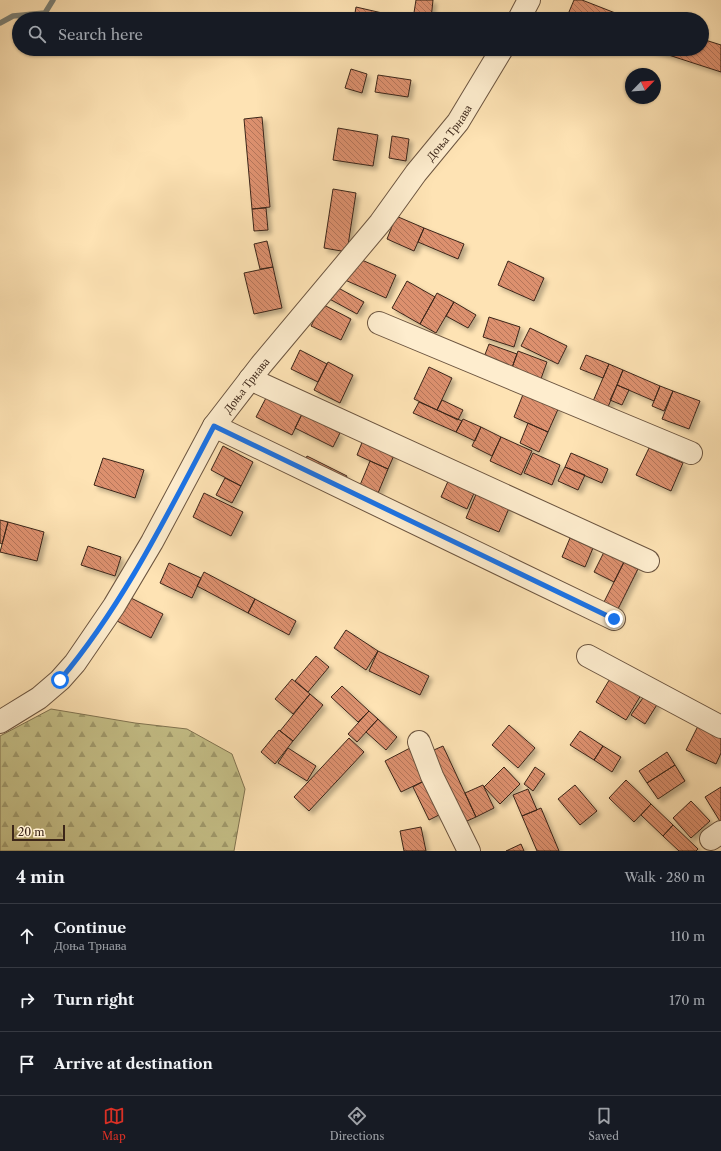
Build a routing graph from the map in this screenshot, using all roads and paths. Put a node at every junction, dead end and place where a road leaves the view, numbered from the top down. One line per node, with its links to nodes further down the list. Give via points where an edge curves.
1 (529, 0): 2 (street)
2 (522, 12)
3 (498, 56): 5 (street, Доња Трнава, via 458,122 416,173 380,223)
4 (379, 323): 7 (street)
5 (250, 379): 6 (street, Доња Трнава); 8 (street)
6 (214, 426): 9 (street); 11 (street, Доња Трнава, via 152,542 110,612 75,662 60,680 39,698)
7 (691, 453)
8 (648, 561)
9 (614, 619)
10 (588, 656): 12 (street)
11 (0, 722)
12 (721, 727)
13 (419, 742): 14 (street, via 432,776)
14 (469, 851)

